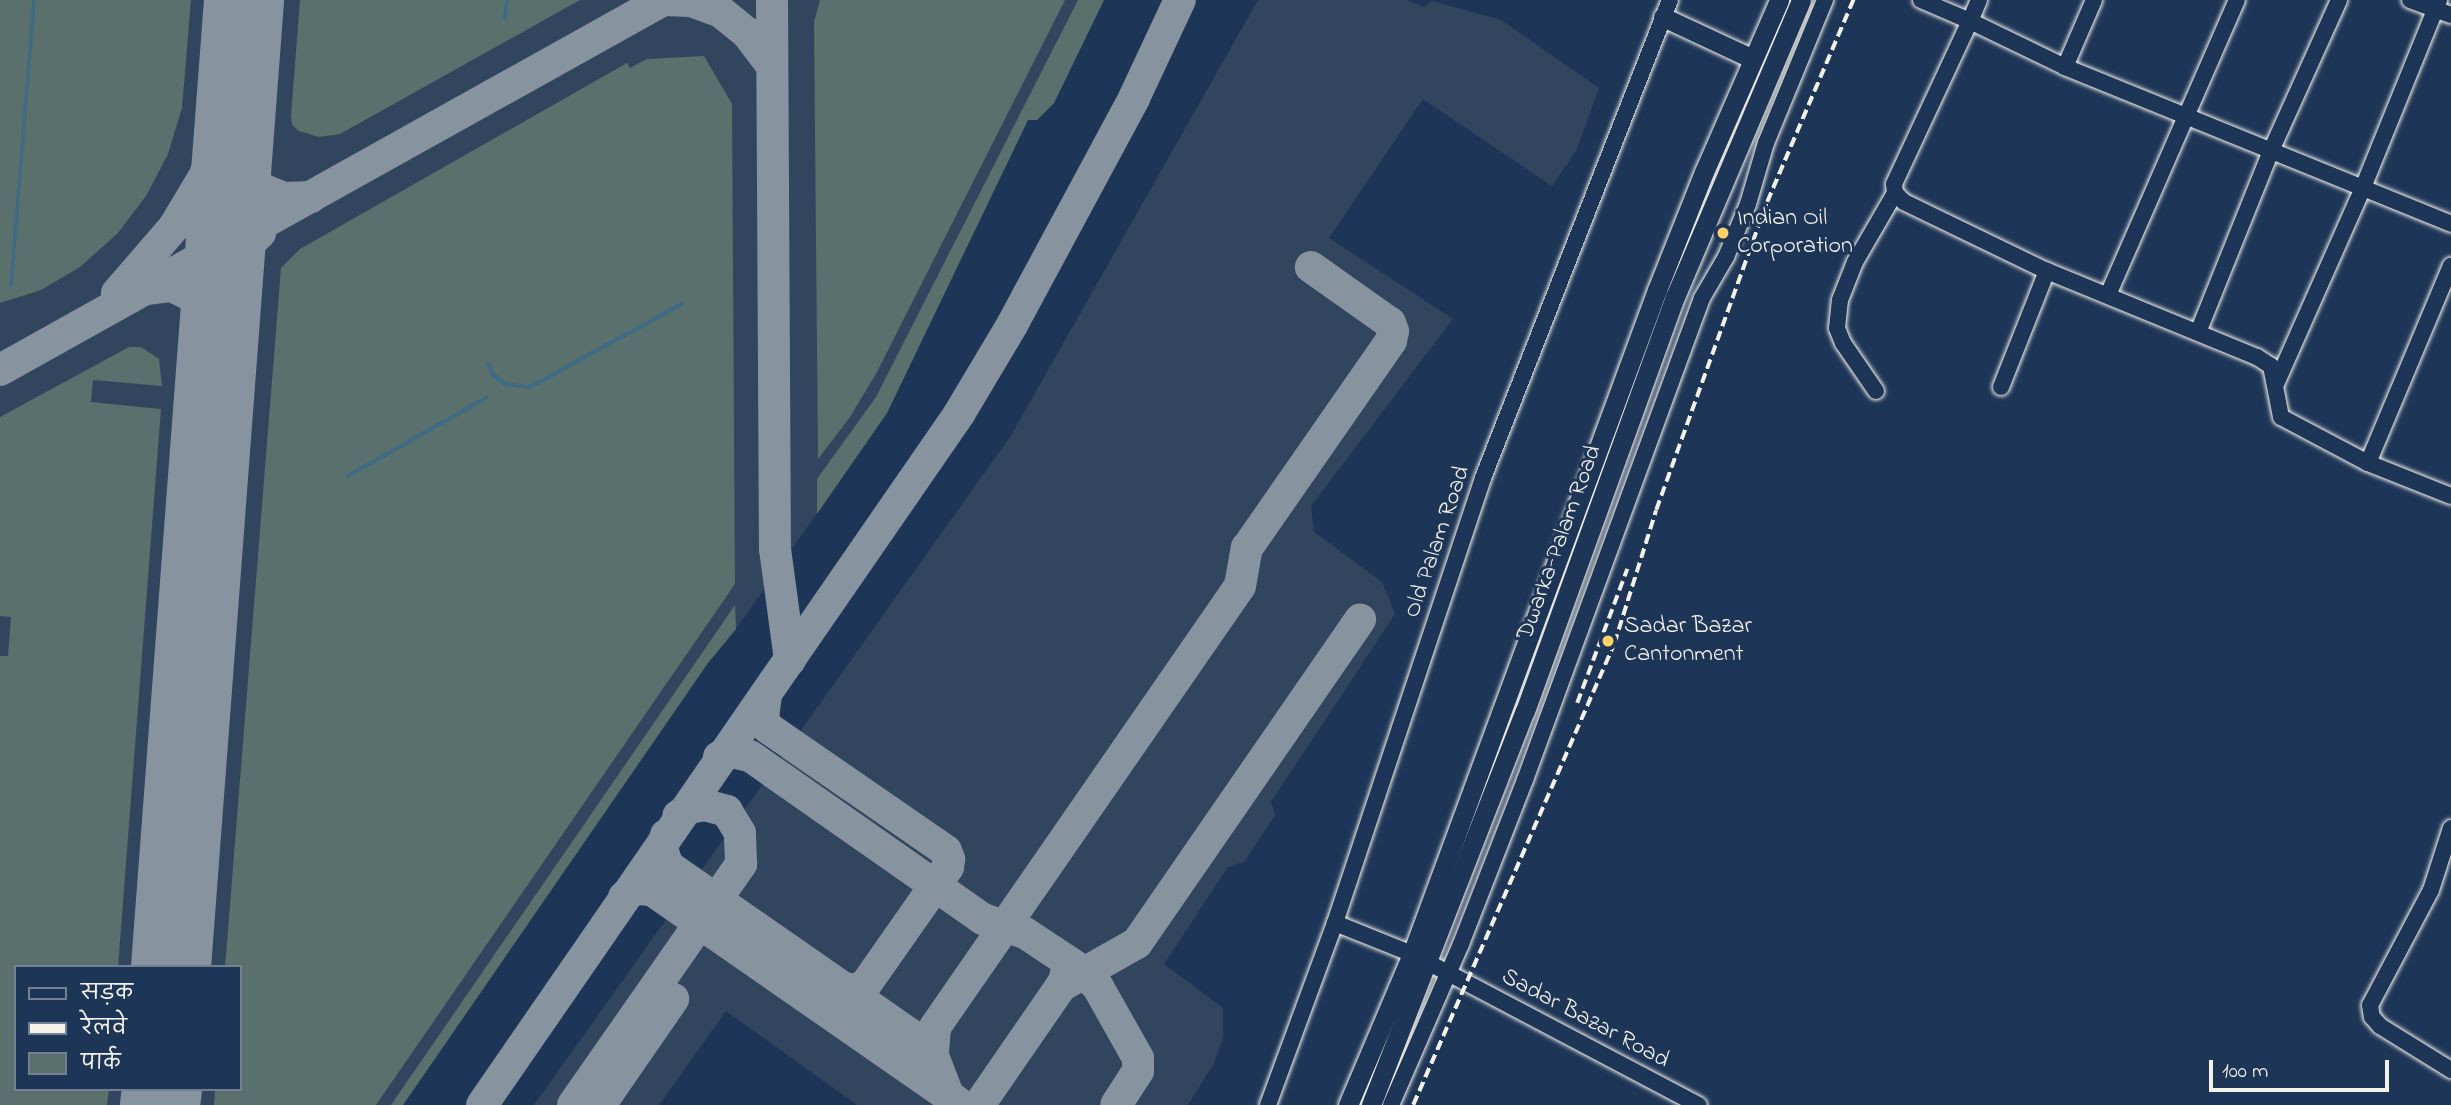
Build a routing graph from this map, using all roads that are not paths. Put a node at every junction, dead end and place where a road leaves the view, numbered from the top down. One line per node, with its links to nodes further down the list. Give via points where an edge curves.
1 (1779, 0): 14 (main road, Dwarka-Palam Road)
2 (1801, 0): 32 (main road, Dwarka-Palam Road, via 1675,297 1525,711)
3 (1825, 0): 33 (street, via 1766,143 1727,257 1702,298)
4 (1921, 0): 13 (street)
5 (1979, 0): 13 (street)
6 (2094, 0): 15 (street)
7 (2237, 0): 16 (street)
8 (2339, 0): 17 (street)
9 (2410, 0): 10 (street)
10 (2437, 4): 12 (street); 18 (street)
11 (1666, 8): 14 (main road); 31 (street, Old Palam Road, via 1483,478)
12 (2451, 15)
13 (1970, 21): 15 (street); 19 (street, via 1894,184)
14 (1754, 59): 32 (main road, Dwarka-Palam Road, via 1657,290)
15 (2065, 67): 16 (street)
16 (2186, 117): 17 (street); 23 (street)
17 (2270, 153): 18 (street); 24 (street)
18 (2362, 190): 20 (street); 25 (street)
19 (1895, 193): 22 (street, via 1904,202); 27 (street, via 1855,262 1840,299 1837,328)
20 (2451, 224)
21 (2451, 266): 28 (street)
22 (2047, 271): 23 (street); 26 (street)
23 (2108, 295): 24 (street)
24 (2199, 330): 25 (street, via 2272,366)
25 (2275, 386): 28 (street, via 2281,417)
26 (2001, 387)
27 (1876, 391)
28 (2368, 463): 29 (street)
29 (2451, 496)
30 (2451, 828): 34 (street, via 2431,890 2370,1005 2380,1026)
31 (1335, 923): 32 (street, Sadar Bazar Road); 35 (street, Old Palam Road)
32 (1420, 958): 33 (street, Sadar Bazar Road); 36 (main road); 37 (main road, Dwarka-Palam Road)
33 (1449, 974): 38 (street); 39 (street, Sadar Bazar Road)
34 (2451, 1070)
35 (1268, 1105)
36 (1348, 1105)
37 (1371, 1105)
38 (1391, 1105)
39 (1699, 1105)

